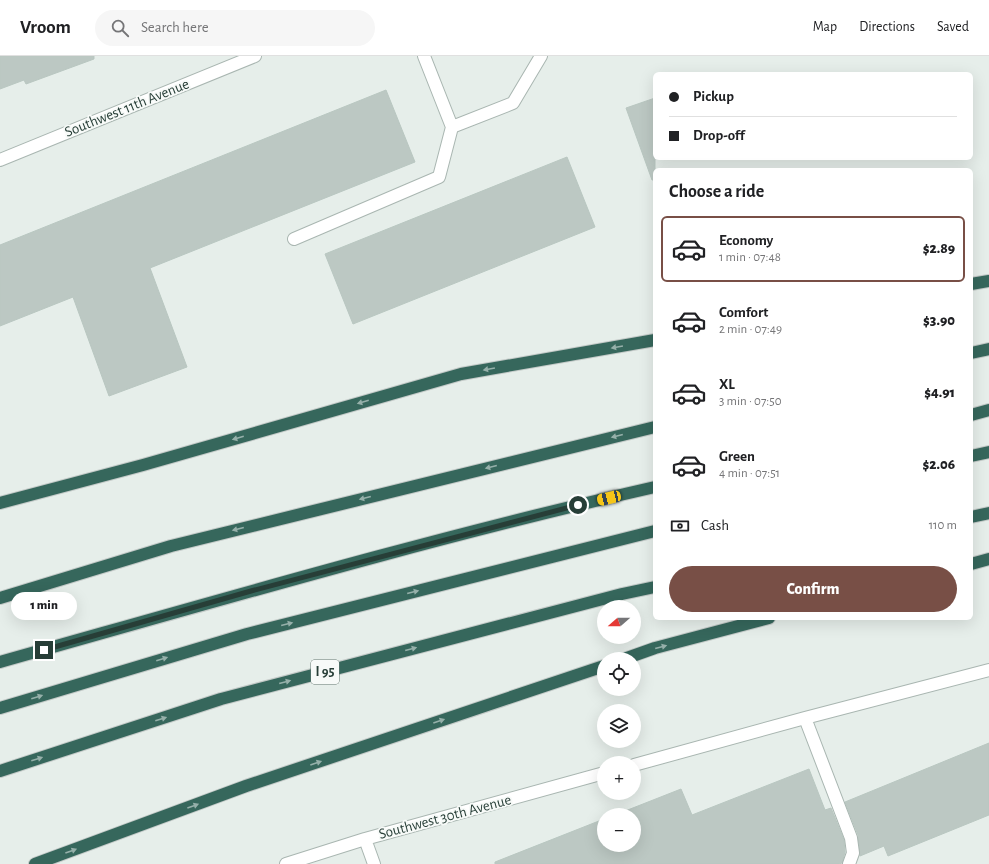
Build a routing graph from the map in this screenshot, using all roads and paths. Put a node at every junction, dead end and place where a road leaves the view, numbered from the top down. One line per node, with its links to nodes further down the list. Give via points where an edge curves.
1 (255, 56): 5 (street, Southwest 11th Avenue)
2 (424, 56): 4 (street)
3 (541, 56): 4 (street, via 513,103)
4 (452, 127): 6 (street, via 439,177)
5 (0, 160)
6 (294, 238)
7 (989, 281): 8 (highway)
8 (973, 284)
9 (653, 340): 18 (highway, one-way to 18, via 461,374)
10 (989, 349): 11 (highway)
11 (973, 353)
12 (989, 410): 13 (highway)
13 (973, 414)
14 (653, 427): 25 (highway, one-way to 25, via 171,546)
15 (989, 452): 16 (highway)
16 (973, 456)
17 (653, 487): 28 (highway, via 563,508 274,585)
18 (0, 503)
19 (989, 513): 20 (highway)
20 (973, 517)
21 (653, 532): 31 (highway, one-way to 21, via 247,634)
22 (989, 559): 23 (highway)
23 (973, 563)
24 (653, 587): 34 (highway, I 95, one-way to 24, via 221,699)
25 (0, 598)
26 (761, 620): 27 (highway, one-way to 26)
27 (641, 653)
28 (0, 662)
29 (597, 668): 37 (highway, one-way to 29, via 246,786)
30 (989, 670): 32 (street)
31 (0, 708)
32 (805, 718): 33 (street); 40 (street, via 851,838 853,853)
33 (641, 763)
34 (0, 771)
35 (597, 775): 36 (street, Southwest 30th Avenue)
36 (365, 839): 38 (street, Southwest 30th Avenue); 39 (street)
37 (35, 864)
38 (286, 864)
39 (374, 864)
40 (849, 864)

